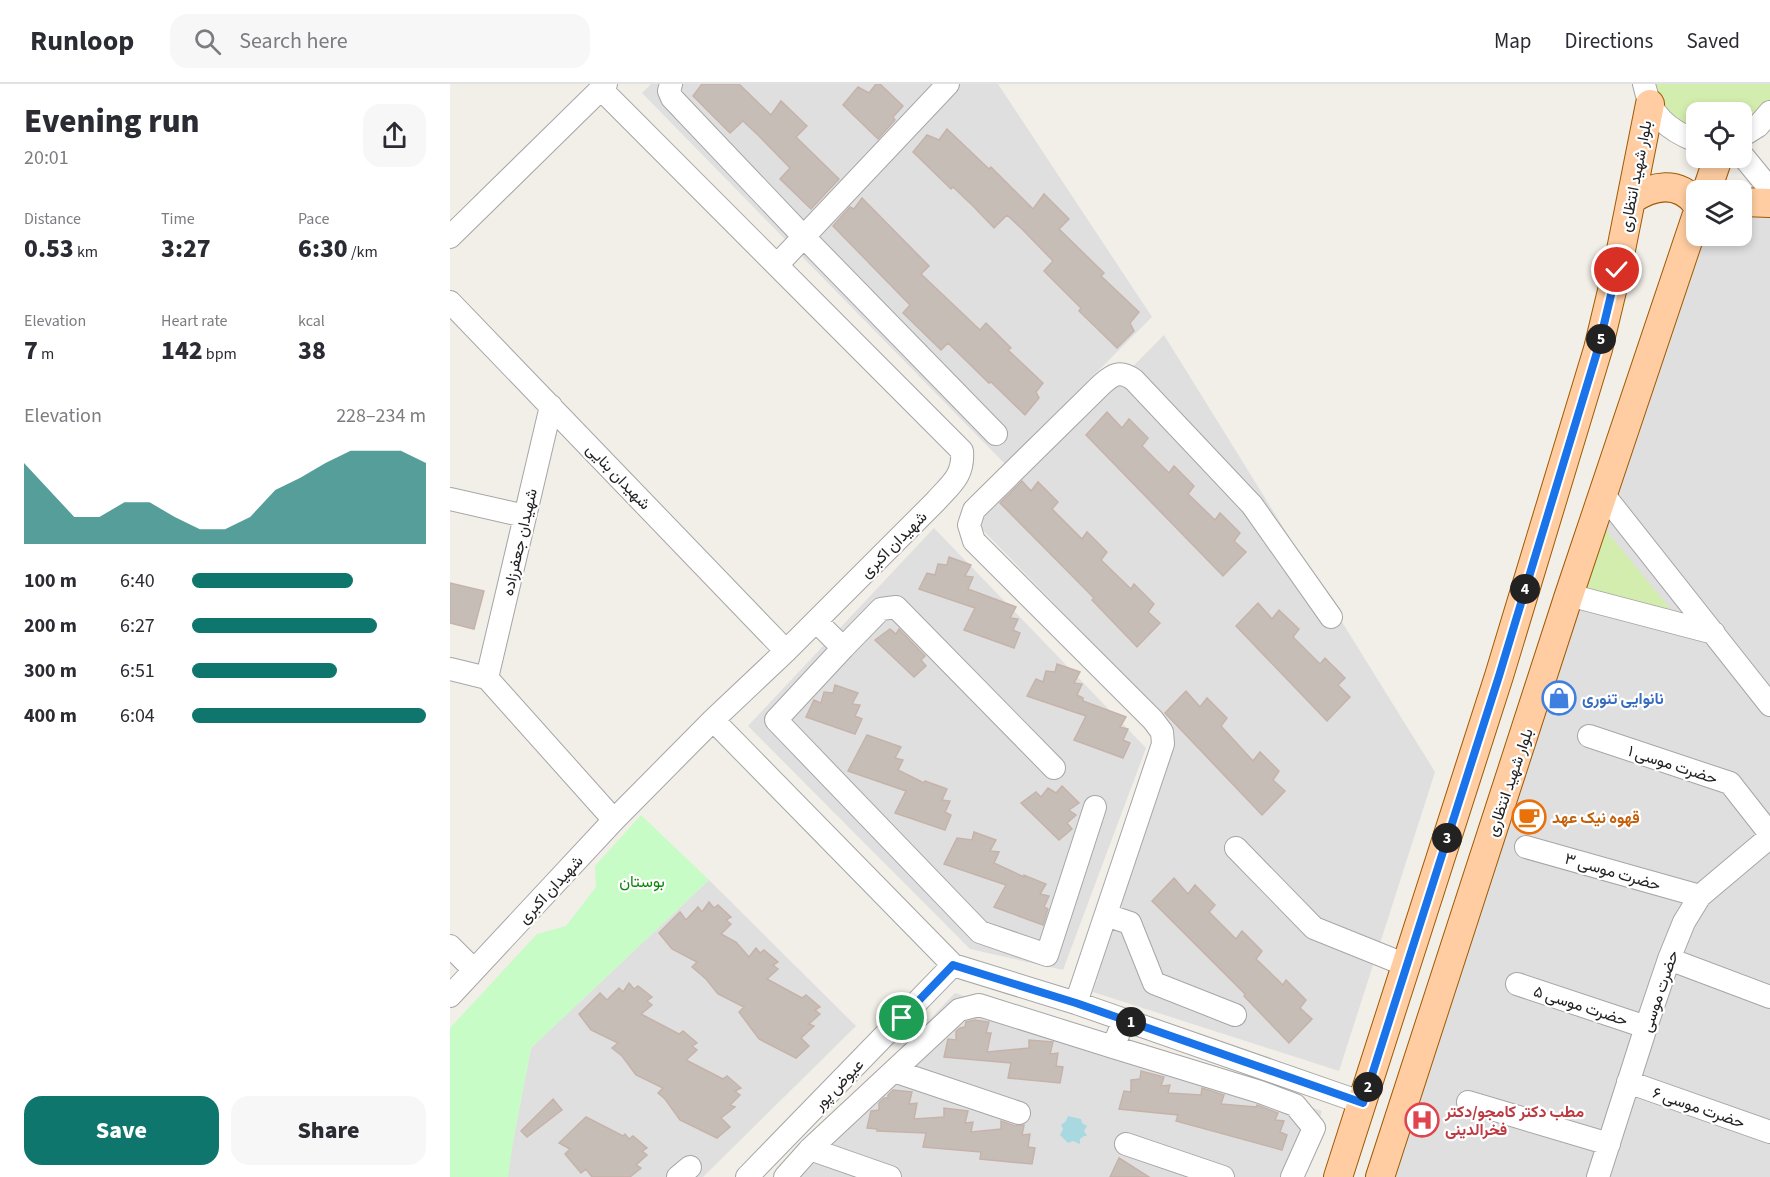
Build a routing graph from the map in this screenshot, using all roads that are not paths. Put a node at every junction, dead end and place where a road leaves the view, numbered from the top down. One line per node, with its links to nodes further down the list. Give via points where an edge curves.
1 (671, 84): 14 (street, via 672,98)
2 (948, 84): 14 (street)
3 (603, 86): 15 (street); 17 (street, شهیدان اکبری)
4 (1645, 90): 7 (street, via 1662,121); 11 (main road, بلوار شهید انتظاری)
5 (1770, 112): 6 (street)
6 (1752, 130)
7 (1686, 137)
8 (1752, 167): 9 (street)
9 (1770, 189)
10 (1686, 193): 11 (main road, via 1673,188 1653,188)
11 (1631, 200): 31 (main road, بلوار شهید انتظاری, via 1598,349)
12 (1752, 202): 13 (main road)
13 (1770, 203)
14 (803, 236): 17 (street); 20 (street)
15 (450, 237)
16 (1687, 246): 21 (main road, بلوار شهید انتظاری)
17 (777, 265): 26 (street, شهیدان اکبری, via 962,451 963,464 958,476)
18 (450, 302): 19 (street, شهیدان بنایی)
19 (551, 406): 23 (street, شهیدان جعفرزاده); 29 (street, شهیدان بنایی)
20 (996, 434)
21 (1604, 495): 24 (main road, بلوار شهید انتظاری); 27 (street)
22 (450, 499): 23 (street)
23 (525, 516): 32 (street, شهیدان جعفرزاده)
24 (1569, 595): 27 (street); 33 (main road, بلوار شهید انتظاری)
25 (1331, 617): 44 (street, via 1252,505 1134,380 1121,373 1101,385 974,510 969,525 974,541 1162,732 1163,744)
26 (816, 621): 28 (street); 29 (street, شهیدان اکبری)
27 (1714, 633): 34 (street)
28 (843, 648): 37 (street, via 880,609 896,607); 38 (street, via 776,720 980,932 1047,955)
29 (786, 651): 35 (street, شهیدان اکبری)
30 (450, 669): 32 (street)
31 (1499, 676): 33 (main road); 48 (main road, بلوار شهید انتظاری)
32 (487, 678): 39 (street)
33 (1540, 688): 73 (main road, بلوار شهید انتظاری)
34 (1770, 705)
35 (713, 720): 39 (street, شهیدان اکبری); 47 (street)
36 (1589, 736): 40 (street, حضرت موسی ۱, via 1730,783)
37 (1054, 768)
38 (1095, 807)
39 (614, 820): 49 (street, شهیدان اکبری)
40 (1770, 835): 43 (street, حضرت موسی)
41 (1526, 847): 43 (street, حضرت موسی ۳)
42 (1236, 848): 48 (street, via 1314,928)
43 (1700, 896): 46 (street, حضرت موسی)
44 (1106, 915): 53 (street); 54 (street, via 1130,923 1154,983)
45 (450, 946): 49 (street)
46 (1669, 959): 52 (street); 56 (street, حضرت موسی)
47 (953, 965): 53 (street); 67 (street, عیوض پور)
48 (1406, 965): 61 (main road, بلوار شهید انتظاری)
49 (474, 970): 51 (street, شهیدان اکبری)
50 (1517, 984): 56 (street, حضرت موسی ۵)
51 (450, 996)
52 (1770, 997)
53 (1076, 1003): 55 (street)
54 (1234, 1015)
55 (1124, 1020): 57 (street); 61 (street)
56 (1646, 1027): 59 (street, حضرت موسی)
57 (1113, 1047): 58 (street, via 979,1005 959,1010); 71 (street, via 1295,1105 1314,1128)
58 (894, 1071): 62 (street); 66 (street)
59 (1628, 1082): 63 (street, حضرت موسی ۶); 65 (street, حضرت موسی)
60 (1467, 1102): 65 (street)
61 (1363, 1103): 72 (main road, بلوار شهید انتظاری)
62 (1019, 1113)
63 (1770, 1132)
64 (1126, 1144): 70 (street)
65 (1609, 1144): 74 (street, حضرت موسی)
66 (810, 1149): 68 (street); 69 (street)
67 (747, 1177)
68 (785, 1177)
69 (890, 1177)
70 (1223, 1177)
71 (1292, 1177)
72 (1338, 1177)
73 (1380, 1177)
74 (1598, 1177)

